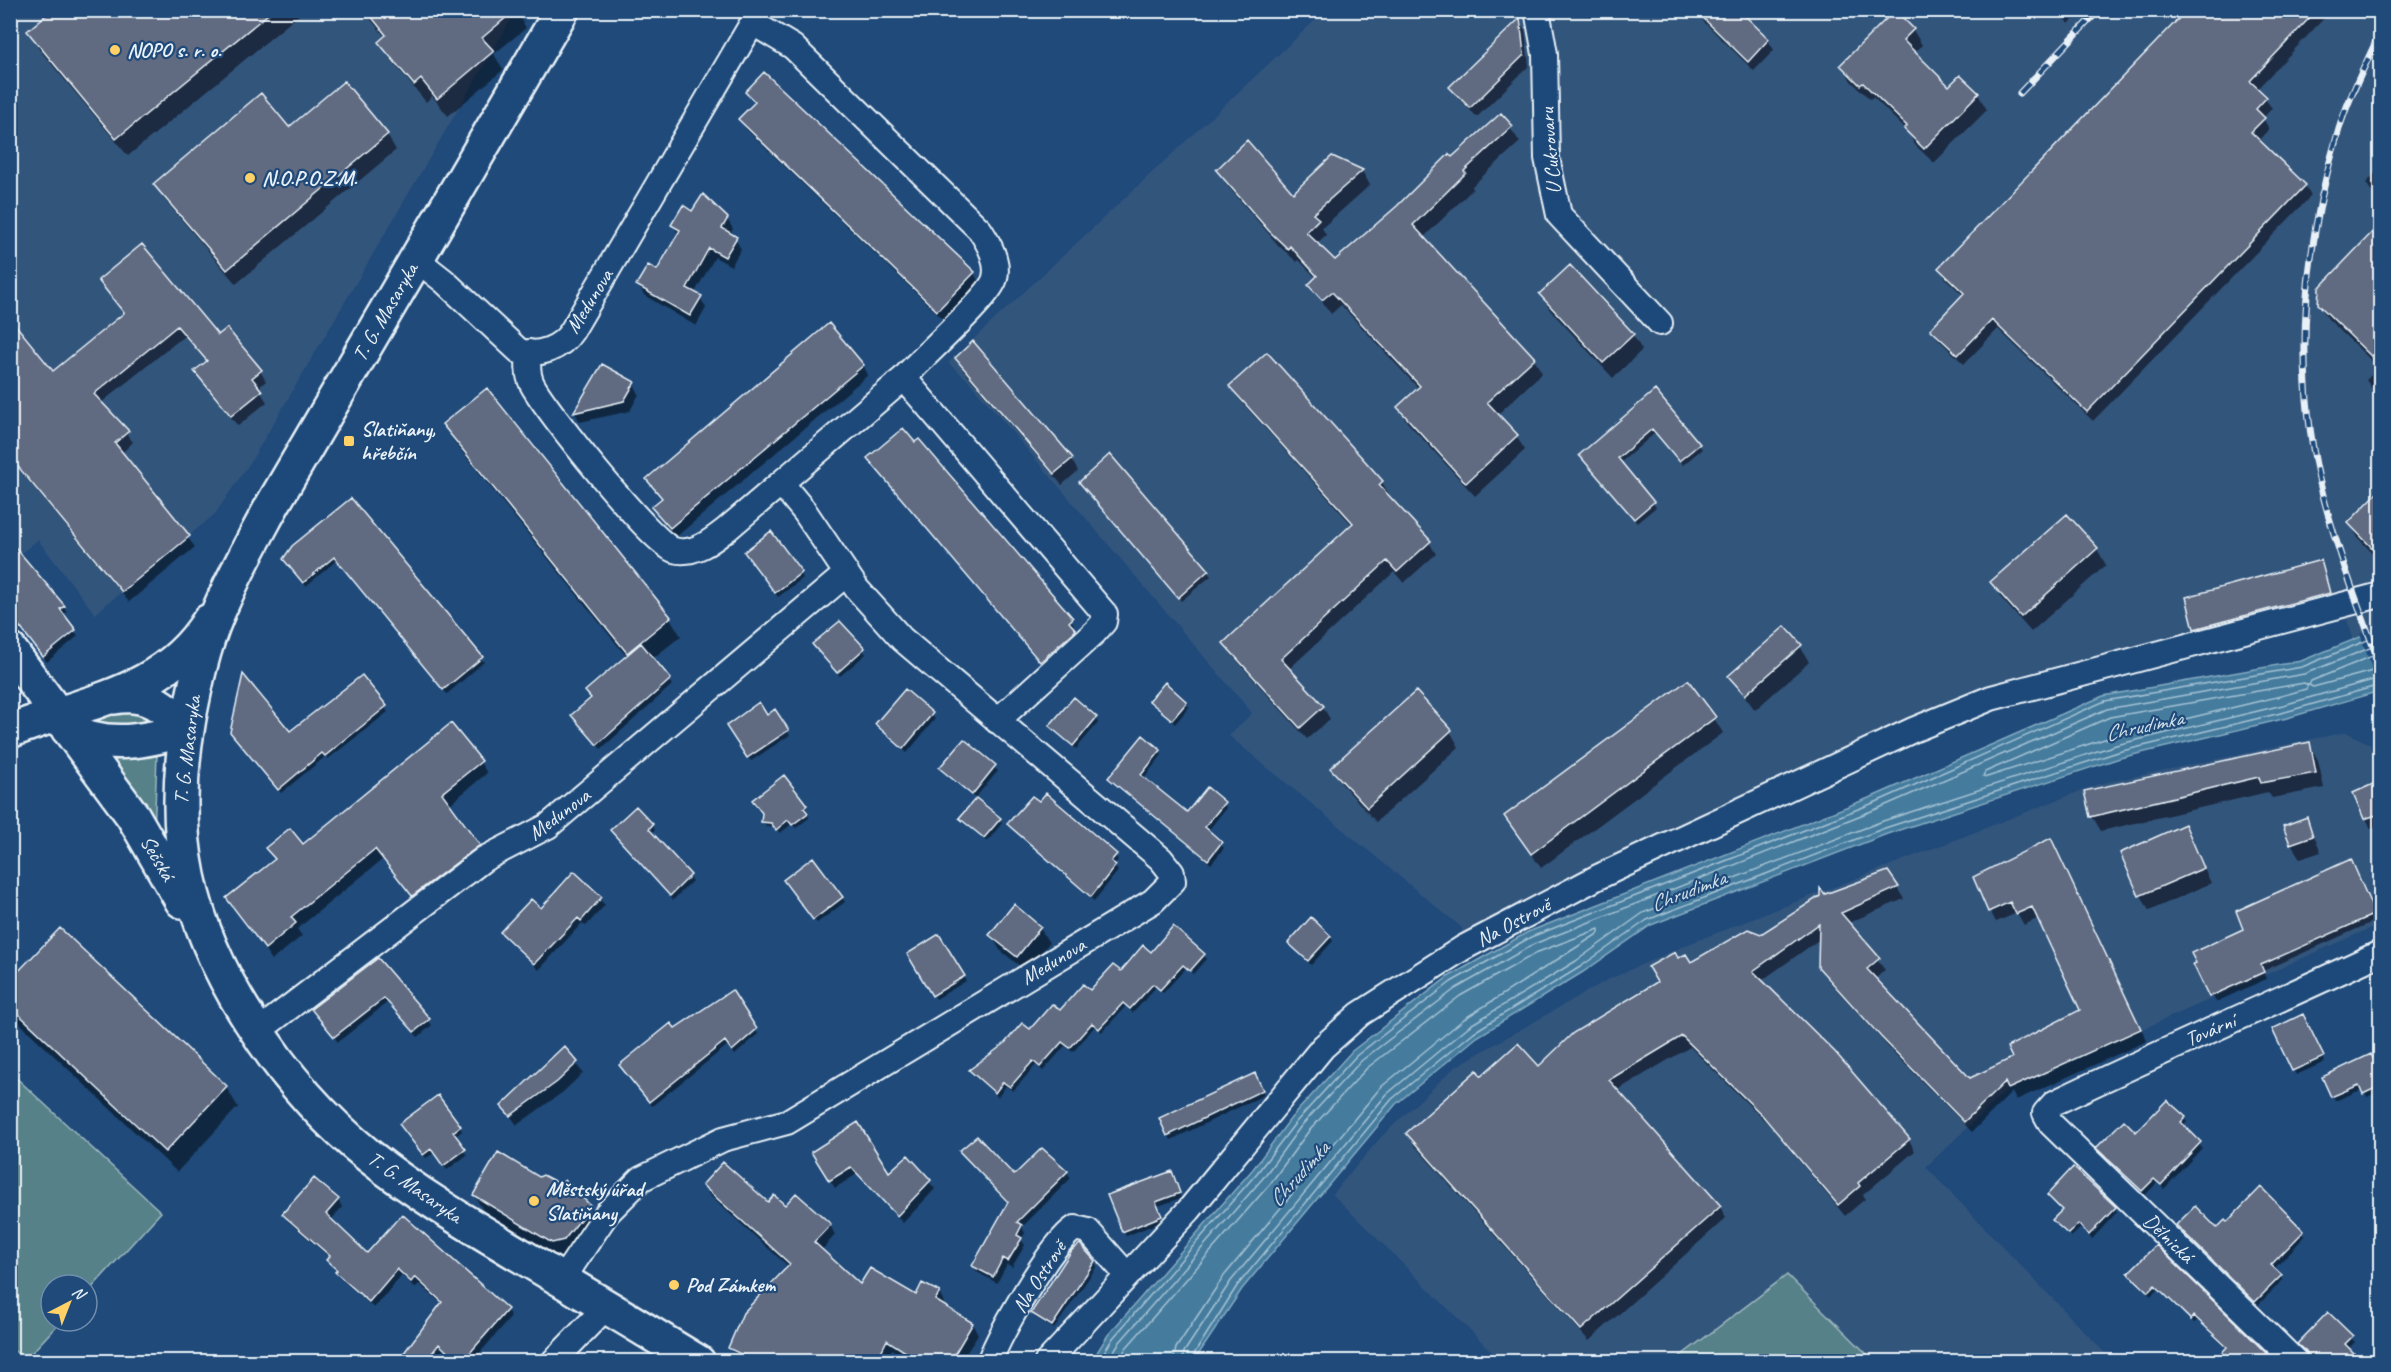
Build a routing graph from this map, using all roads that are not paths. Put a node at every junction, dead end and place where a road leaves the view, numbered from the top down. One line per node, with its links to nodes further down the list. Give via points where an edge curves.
1 (1537, 10): 5 (street, U Cukrovaru, via 1545,54 1547,158 1559,215)
2 (757, 17): 6 (street, Medunova, via 571,334 554,348); 7 (street, Medunova, via 793,47 972,221 991,250 995,278 988,293)
3 (558, 18): 4 (main road, T. G. Masaryka)
4 (416, 260): 6 (street, via 444,281 511,345); 10 (main road, T. G. Masaryka)
5 (1660, 323)
6 (529, 352): 8 (street, Medunova, via 530,379 548,408 647,529 673,550 694,549 716,538)
7 (904, 378): 8 (street, Medunova); 15 (street, via 1105,614 1104,622 1095,632)
8 (781, 483): 9 (street, Medunova)
9 (846, 574): 15 (street, Medunova, via 902,639); 20 (street, Medunova, via 548,826 484,859)
10 (231, 581): 13 (main road, via 194,641 152,678); 16 (main road, T. G. Masaryka, via 204,650)
11 (2380, 595): 22 (street, Na Ostrově, via 1991,698 1913,730 1598,877 1463,948 1360,1014 1323,1047 1220,1174)
12 (10, 650): 14 (main road, Sečská)
13 (114, 697): 14 (main road); 16 (main road, via 149,698)
14 (62, 721): 16 (main road, via 96,739 131,743); 17 (main road); 19 (main road, Sečská, via 142,831)
15 (997, 721): 23 (street, Medunova, via 1161,859 1172,873 1171,885 1153,901 787,1122 723,1139 641,1179 607,1214)
16 (187, 729): 19 (main road, T. G. Masaryka, via 179,793 183,857 199,918)
17 (10, 731)
18 (2380, 953): 21 (street, Tovární, via 2203,1036 2169,1047 2054,1102)
19 (234, 995): 20 (main road, T. G. Masaryka)
20 (257, 1032): 23 (main road, T. G. Masaryka, via 293,1081 368,1155 447,1212)
21 (2045, 1113): 29 (street, Dělnická, via 2051,1124)
22 (1127, 1275): 27 (street, Na Ostrově, via 1088,1231 1075,1228 1038,1275); 28 (street, Na Ostrově)
23 (562, 1280): 24 (main road, T. G. Masaryka)
24 (606, 1307): 25 (street); 26 (main road, T. G. Masaryka)
25 (553, 1362)
26 (698, 1362)
27 (989, 1362)
28 (1047, 1362)
29 (2296, 1362)

